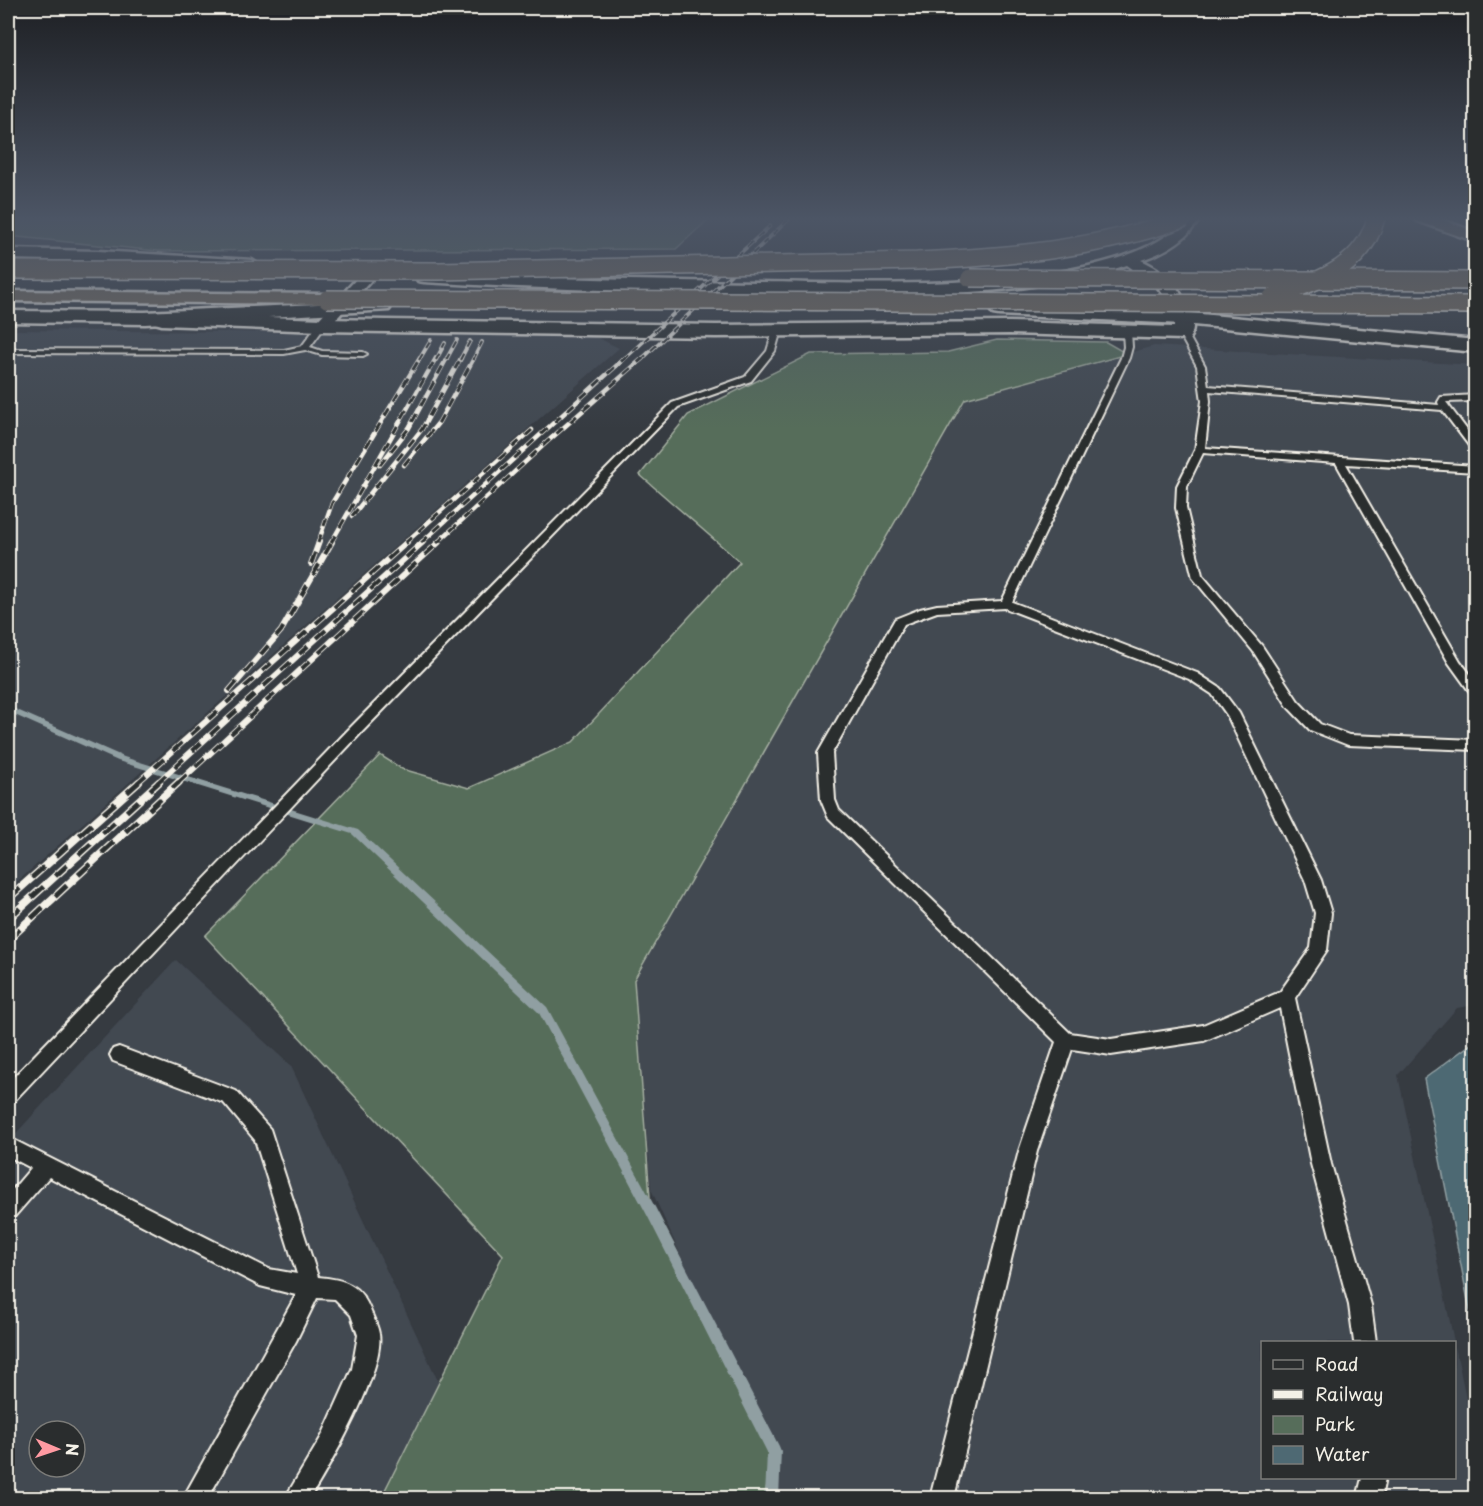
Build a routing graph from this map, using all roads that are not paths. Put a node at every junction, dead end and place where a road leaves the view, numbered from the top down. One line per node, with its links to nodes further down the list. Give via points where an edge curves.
1 (351, 288): 7 (street)
2 (853, 288): 3 (main road)
3 (939, 288)
4 (1170, 288): 12 (main road, via 1176,296)
5 (1295, 288): 7 (highway, bridge, via 1252,304 1150,319 994,323)
6 (8, 296): 7 (highway)
7 (333, 303): 8 (highway, bridge); 10 (main road); 11 (street); 12 (main road, via 589,300 918,307)
8 (1476, 305)
9 (8, 316): 10 (main road)
10 (145, 318): 11 (main road)
11 (322, 325): 13 (main road); 16 (lane)
12 (1183, 326): 14 (main road); 15 (main road); 19 (lane, via 1201,366)
13 (777, 330): 14 (main road, via 1010,328); 32 (lane, via 771,351 748,379 675,405 356,730)
14 (1127, 332): 26 (lane, via 1125,358)
15 (1476, 346)
16 (305, 348): 17 (lane, via 284,352); 18 (lane)
17 (8, 351)
18 (363, 354)
19 (1204, 388): 21 (lane); 23 (lane)
20 (1476, 398): 21 (lane, via 1444,399)
21 (1445, 408): 22 (lane)
22 (1476, 449)
23 (1200, 450): 24 (lane); 28 (lane, via 1182,486 1181,508 1197,576 1258,649 1293,704 1315,727 1348,740)
24 (1340, 461): 25 (lane); 27 (lane, via 1450,654)
25 (1476, 469)
26 (1006, 604): 29 (lane, via 1193,676 1216,691 1233,713 1313,880 1323,913 1319,950); 30 (lane, via 932,608 899,622 825,753 828,800 833,813)
27 (1476, 692)
28 (1476, 745)
29 (1286, 997): 30 (lane, via 1204,1033 1111,1047); 37 (lane, via 1322,1164 1360,1305)
30 (1066, 1041): 41 (lane, via 1028,1151)
31 (119, 1055): 36 (lane, via 230,1097 263,1135)
32 (8, 1095)
33 (8, 1146): 34 (lane)
34 (45, 1166): 35 (lane); 36 (lane, via 267,1278)
35 (8, 1209)
36 (310, 1287): 39 (lane); 40 (lane, via 340,1289 359,1308 369,1335 363,1370 330,1444)
37 (1365, 1341)
38 (1374, 1479): 42 (lane)
39 (195, 1498)
40 (297, 1498)
41 (942, 1498)
42 (1369, 1498)

